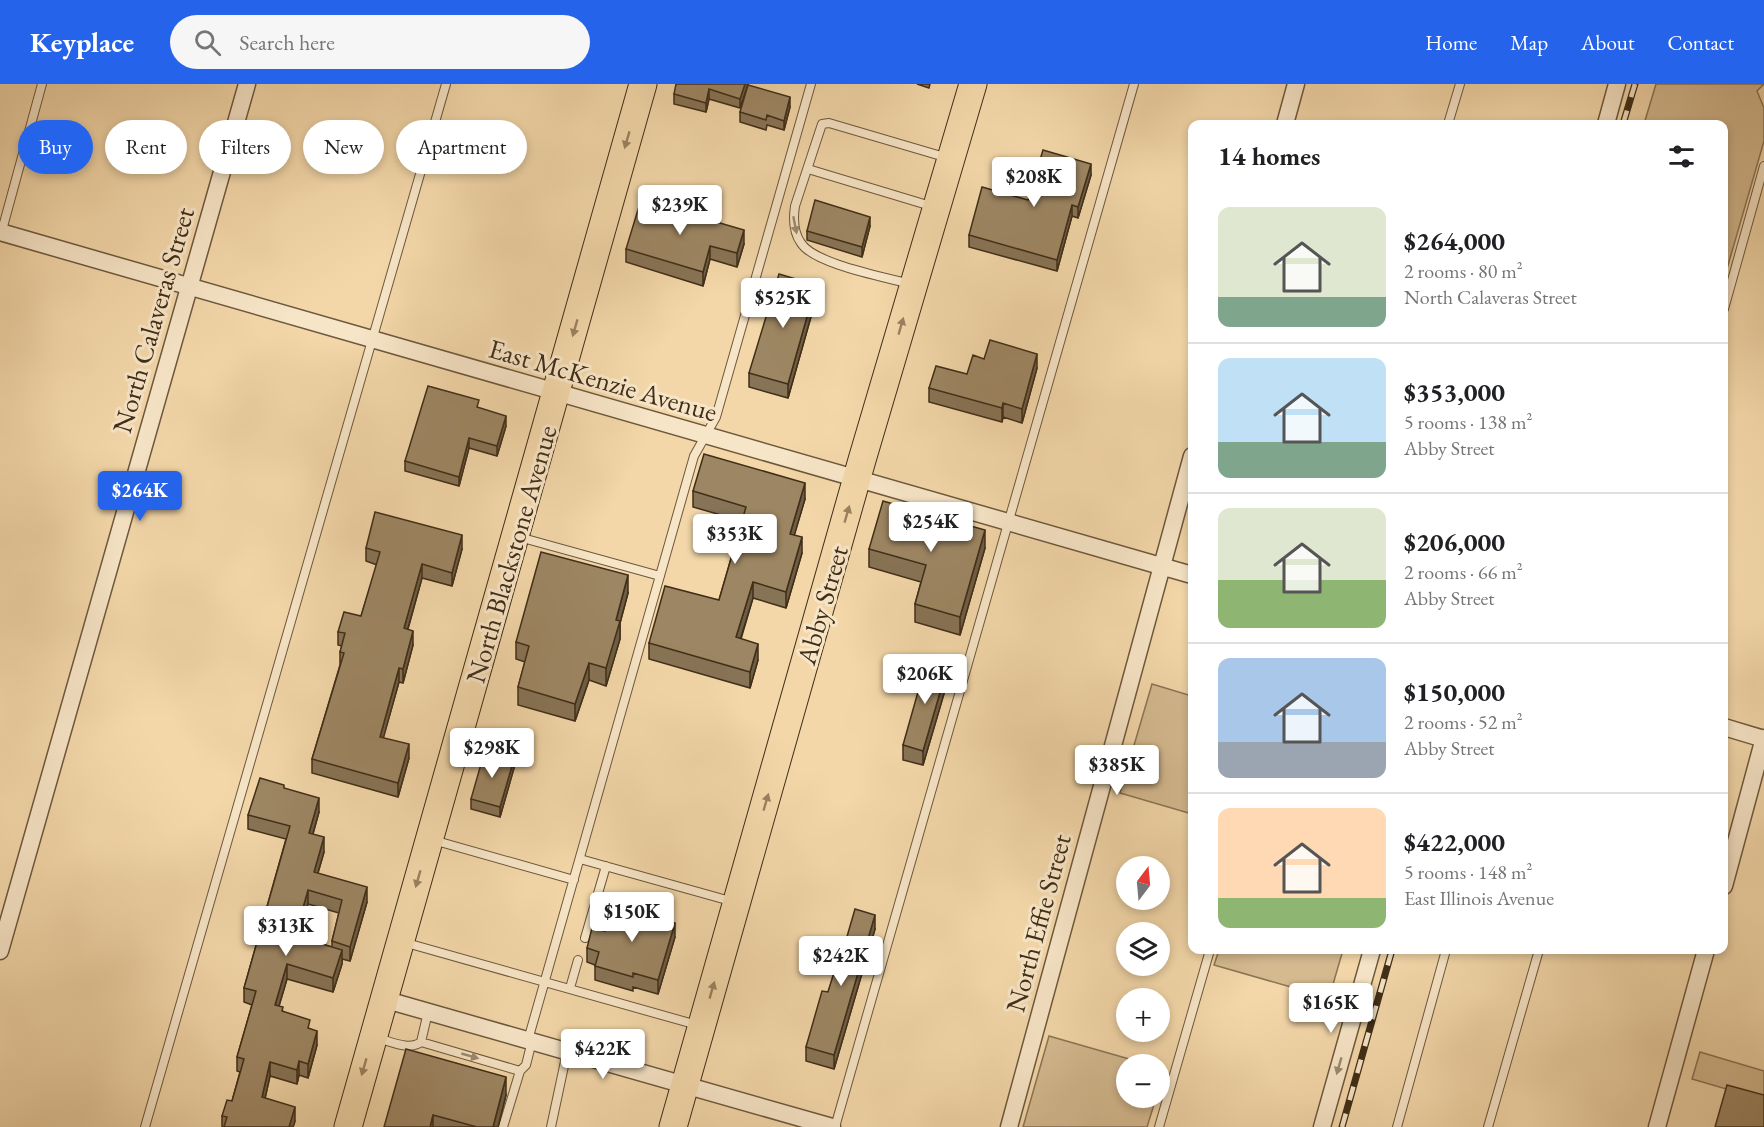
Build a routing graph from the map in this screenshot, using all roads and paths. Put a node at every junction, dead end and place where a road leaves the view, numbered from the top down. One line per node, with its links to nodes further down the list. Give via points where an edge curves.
1 (42, 84): 18 (lane)
2 (247, 84): 20 (street, North Calaveras Street)
3 (446, 84): 22 (lane)
4 (643, 84): 23 (main road, North Blackstone Avenue, one-way to 23)
5 (811, 84): 24 (lane, via 716,417)
6 (974, 84): 14 (main road, Abby Street)
7 (1134, 84): 27 (lane)
8 (1296, 84): 11 (street)
9 (1460, 84): 12 (lane)
10 (1617, 84): 13 (street)
11 (1286, 120)
12 (1449, 120)
13 (1607, 120)
14 (951, 159): 16 (lane, via 829,123 822,124); 17 (main road, Abby Street)
15 (1764, 166): 21 (lane)
16 (808, 169): 17 (lane); 19 (lane, one-way to 19, via 793,219 801,244 815,256)
17 (937, 208): 19 (main road, Abby Street)
18 (1, 234): 20 (street, East McKenzie Avenue)
19 (914, 285): 26 (main road, Abby Street, one-way to 19)
20 (190, 286): 22 (street, East McKenzie Avenue); 42 (street, North Calaveras Street)
21 (1728, 295)
22 (372, 340): 23 (street, East McKenzie Avenue); 60 (lane)
23 (556, 393): 24 (street, East McKenzie Avenue); 28 (main road, North Blackstone Avenue)
24 (705, 436): 26 (street, East McKenzie Avenue); 31 (lane, via 694,456)
25 (1188, 471): 29 (street, North Effie Street)
26 (858, 480): 27 (street, East McKenzie Avenue); 39 (main road, Abby Street, one-way to 26)
27 (1008, 523): 29 (street, East McKenzie Avenue); 65 (lane)
28 (516, 536): 31 (lane); 34 (main road, North Blackstone Avenue)
29 (1162, 567): 30 (street, East McKenzie Avenue); 66 (street, North Effie Street)
30 (1188, 575)
31 (660, 576): 35 (lane)
32 (1728, 729): 33 (street)
33 (1764, 739): 37 (street)
34 (429, 839): 38 (lane); 41 (main road, North Blackstone Avenue, one-way to 41)
35 (580, 859): 36 (lane); 38 (lane)
36 (606, 866): 39 (lane); 40 (lane)
37 (1728, 871)
38 (574, 880): 49 (lane)
39 (737, 903): 53 (main road, Abby Street, one-way to 39)
40 (585, 938)
41 (400, 941): 49 (lane); 51 (main road, North Blackstone Avenue)
42 (0, 951)
43 (1209, 954): 67 (lane)
44 (1371, 954): 68 (street, one-way to 68)
45 (1445, 954): 69 (lane)
46 (1538, 954): 70 (lane)
47 (1705, 954): 71 (street)
48 (578, 960): 50 (lane)
49 (545, 981): 50 (lane); 55 (lane)
50 (570, 988): 53 (lane)
51 (383, 999): 52 (street); 54 (main road, North Blackstone Avenue)
52 (428, 1012): 55 (street); 56 (lane)
53 (702, 1026): 59 (main road, Abby Street)
54 (373, 1037): 56 (lane, via 408,1046); 61 (main road, North Blackstone Avenue, one-way to 61)
55 (530, 1041): 57 (street); 58 (lane, via 526,1065)
56 (421, 1042): 58 (lane, one-way to 58)
57 (567, 1052): 59 (street); 63 (lane)
58 (520, 1071): 62 (lane)
59 (685, 1085): 64 (main road, Abby Street); 65 (street)
60 (145, 1127)
61 (348, 1127)
62 (503, 1127)
63 (551, 1127)
64 (673, 1127)
65 (833, 1127)
66 (1009, 1127)
67 (1159, 1127)
68 (1322, 1127)
69 (1397, 1127)
70 (1488, 1127)
71 (1657, 1127)

